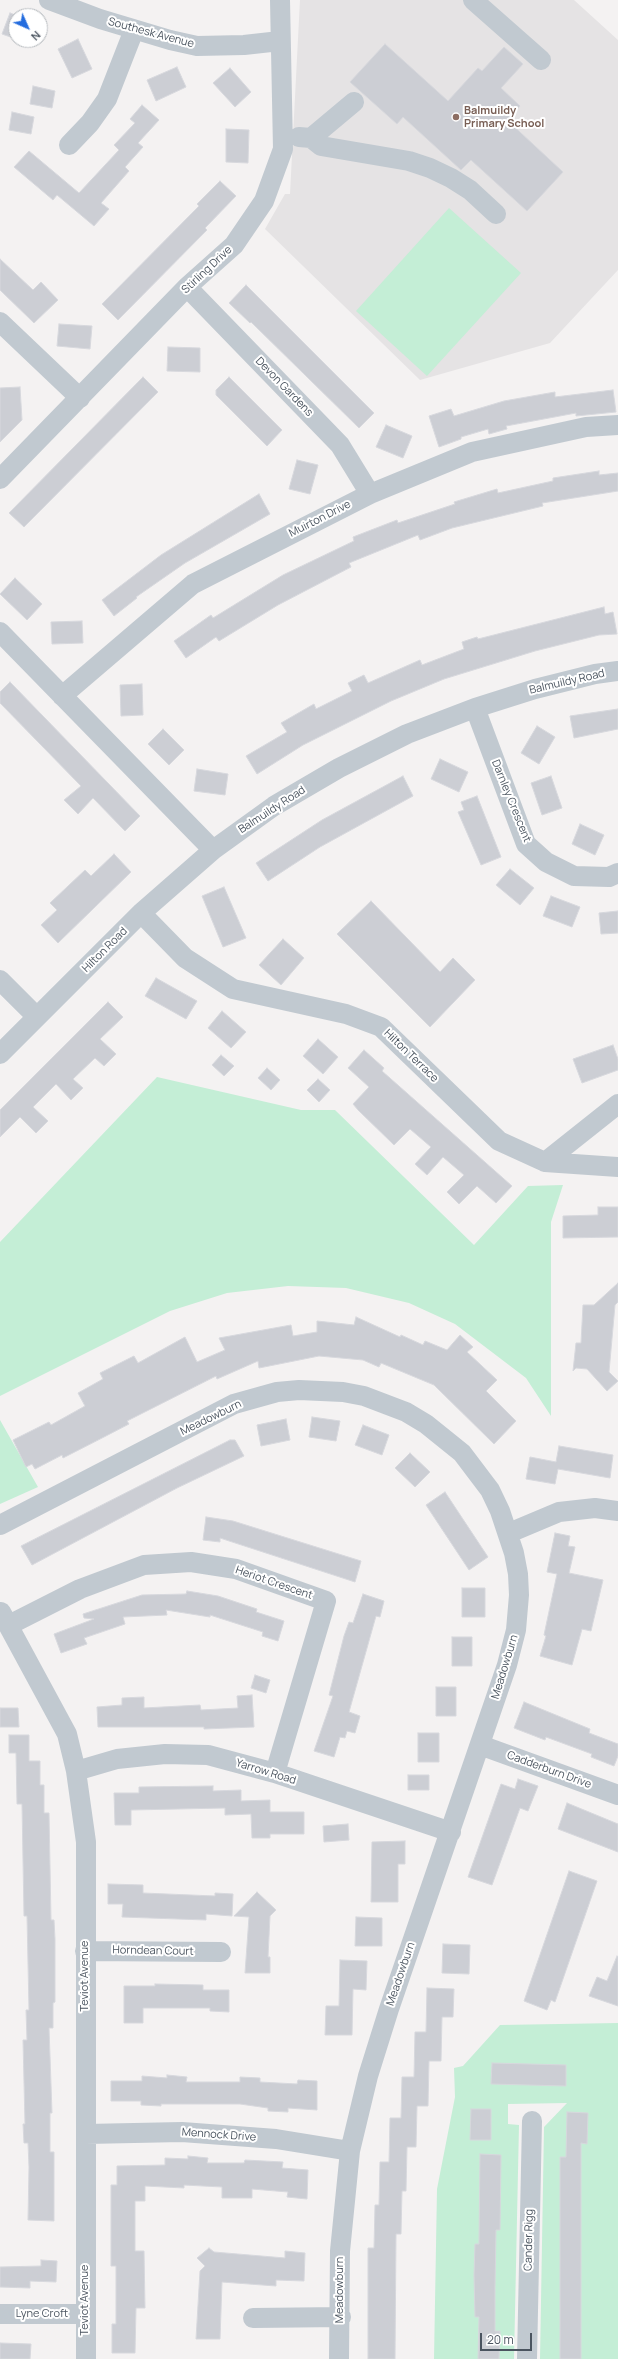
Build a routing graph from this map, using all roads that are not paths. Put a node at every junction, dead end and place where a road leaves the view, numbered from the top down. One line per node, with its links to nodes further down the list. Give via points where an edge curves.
1 (49, 0): 4 (street, Southesk Avenue)
2 (280, 0): 5 (street, Stirling Drive)
3 (473, 0): 6 (street)
4 (134, 30): 5 (street, Southesk Avenue, via 197,46); 10 (street, via 106,99 90,123)
5 (280, 41): 8 (street, Stirling Drive)
6 (541, 60)
7 (354, 102): 9 (street)
8 (283, 136): 9 (street); 12 (street, Stirling Drive, via 283,149 264,201 234,245)
9 (311, 138): 11 (street, via 321,146 409,161 430,168 470,190)
10 (69, 145)
11 (496, 214)
12 (187, 287): 14 (street, Stirling Drive); 17 (street, Devon Gardens, via 340,446)
13 (0, 322): 14 (street)
14 (80, 398): 16 (street, Stirling Drive)
15 (618, 425): 17 (street, Muirton Drive, via 586,427 472,452)
16 (0, 479)
17 (370, 494): 20 (street, Muirton Drive, via 193,584)
18 (0, 632): 20 (street)
19 (618, 671): 21 (street, Balmuildy Road, via 535,689)
20 (62, 696): 22 (street)
21 (475, 708): 22 (street, Balmuildy Road, via 407,734 339,768 274,806); 23 (street, Darnley Crescent, via 526,844 546,862 574,876 609,877)
22 (213, 850): 24 (street, Hilton Road)
23 (618, 873)
24 (141, 913): 26 (street, Hilton Road); 29 (street, Hilton Terrace, via 185,958 233,989 346,1014 381,1027 499,1141)
25 (0, 980): 26 (street)
26 (37, 1017): 27 (street, Hilton Road)
27 (0, 1054)
28 (618, 1104): 29 (street)
29 (545, 1162): 30 (street)
30 (618, 1167)
31 (618, 1511): 33 (street, via 595,1508 559,1512)
32 (0, 1525): 33 (street, Meadowburn, via 234,1404 277,1392 321,1390 350,1393 385,1403 420,1420 445,1438 462,1453 490,1490)
33 (509, 1532): 35 (street, Meadowburn, via 518,1574 516,1630 513,1648)
34 (5, 1619): 36 (street, Teviot Avenue, via 67,1734); 37 (street, Heriot Crescent, via 144,1565 191,1562 236,1568 326,1601)
35 (480, 1744): 38 (street, Cadderburn Drive); 39 (street, Meadowburn)
36 (76, 1771): 37 (street, Yarrow Road, via 117,1759 165,1754 201,1754); 40 (street, Teviot Avenue, via 86,1842)
37 (275, 1773): 39 (street, Yarrow Road)
38 (618, 1795)
39 (451, 1832): 44 (street, Meadowburn, via 389,2009 368,2076)
40 (85, 1951): 41 (street, Horndean Court); 43 (street, Teviot Avenue)
41 (221, 1952)
42 (532, 2121): 51 (street, Cander Rigg)
43 (86, 2134): 44 (street, Mennock Drive, via 189,2133 276,2139); 46 (street, Teviot Avenue)
44 (350, 2151): 47 (street, Meadowburn, via 340,2251)
45 (0, 2314): 46 (street, Lyne Croft)
46 (84, 2314): 49 (street, Teviot Avenue)
47 (341, 2317): 48 (street); 50 (street, Meadowburn)
48 (253, 2318)
49 (86, 2359)
50 (339, 2359)
51 (526, 2359)

